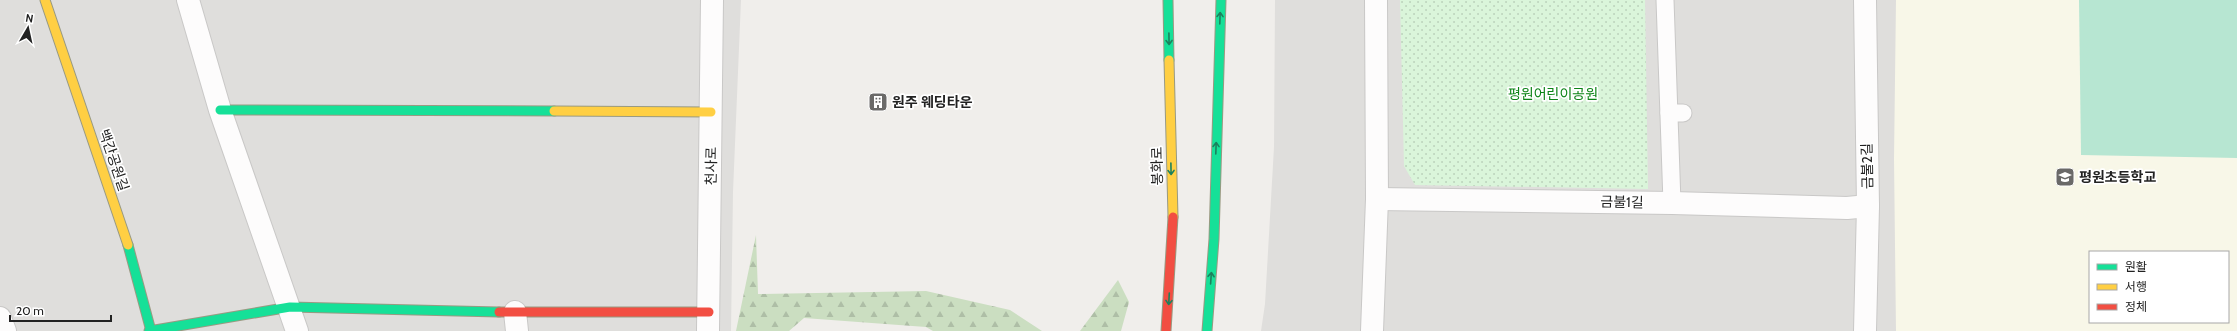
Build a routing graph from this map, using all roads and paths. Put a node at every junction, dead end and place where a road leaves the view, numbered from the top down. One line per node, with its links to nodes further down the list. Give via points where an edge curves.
1 (45, 0): 19 (street, 백간공원길, via 128,246)
2 (188, 0): 9 (street)
3 (712, 0): 10 (street, 천사로)
4 (1168, 0): 21 (street, 봉화로, one-way to 21, via 1174,223)
5 (1221, 0): 22 (street, one-way to 5, via 1214,239)
6 (1376, 0): 11 (street)
7 (1665, 0): 12 (lane, via 1676,113)
8 (1865, 0): 13 (street, 금불2길)
9 (220, 110): 10 (street); 14 (street)
10 (711, 112): 17 (street, 천사로)
11 (1377, 198): 12 (street, 금불1길); 23 (street)
12 (1672, 203): 13 (street, 금불1길, via 1846,208)
13 (1868, 206): 24 (street, 금불2길)
14 (290, 307): 16 (street); 19 (street); 20 (street)
15 (0, 318): 18 (street)
16 (516, 322): 17 (street)
17 (709, 322)
18 (5, 331)
19 (150, 331)
20 (298, 331)
21 (1166, 331)
22 (1207, 331)
23 (1372, 331)
24 (1865, 331)

